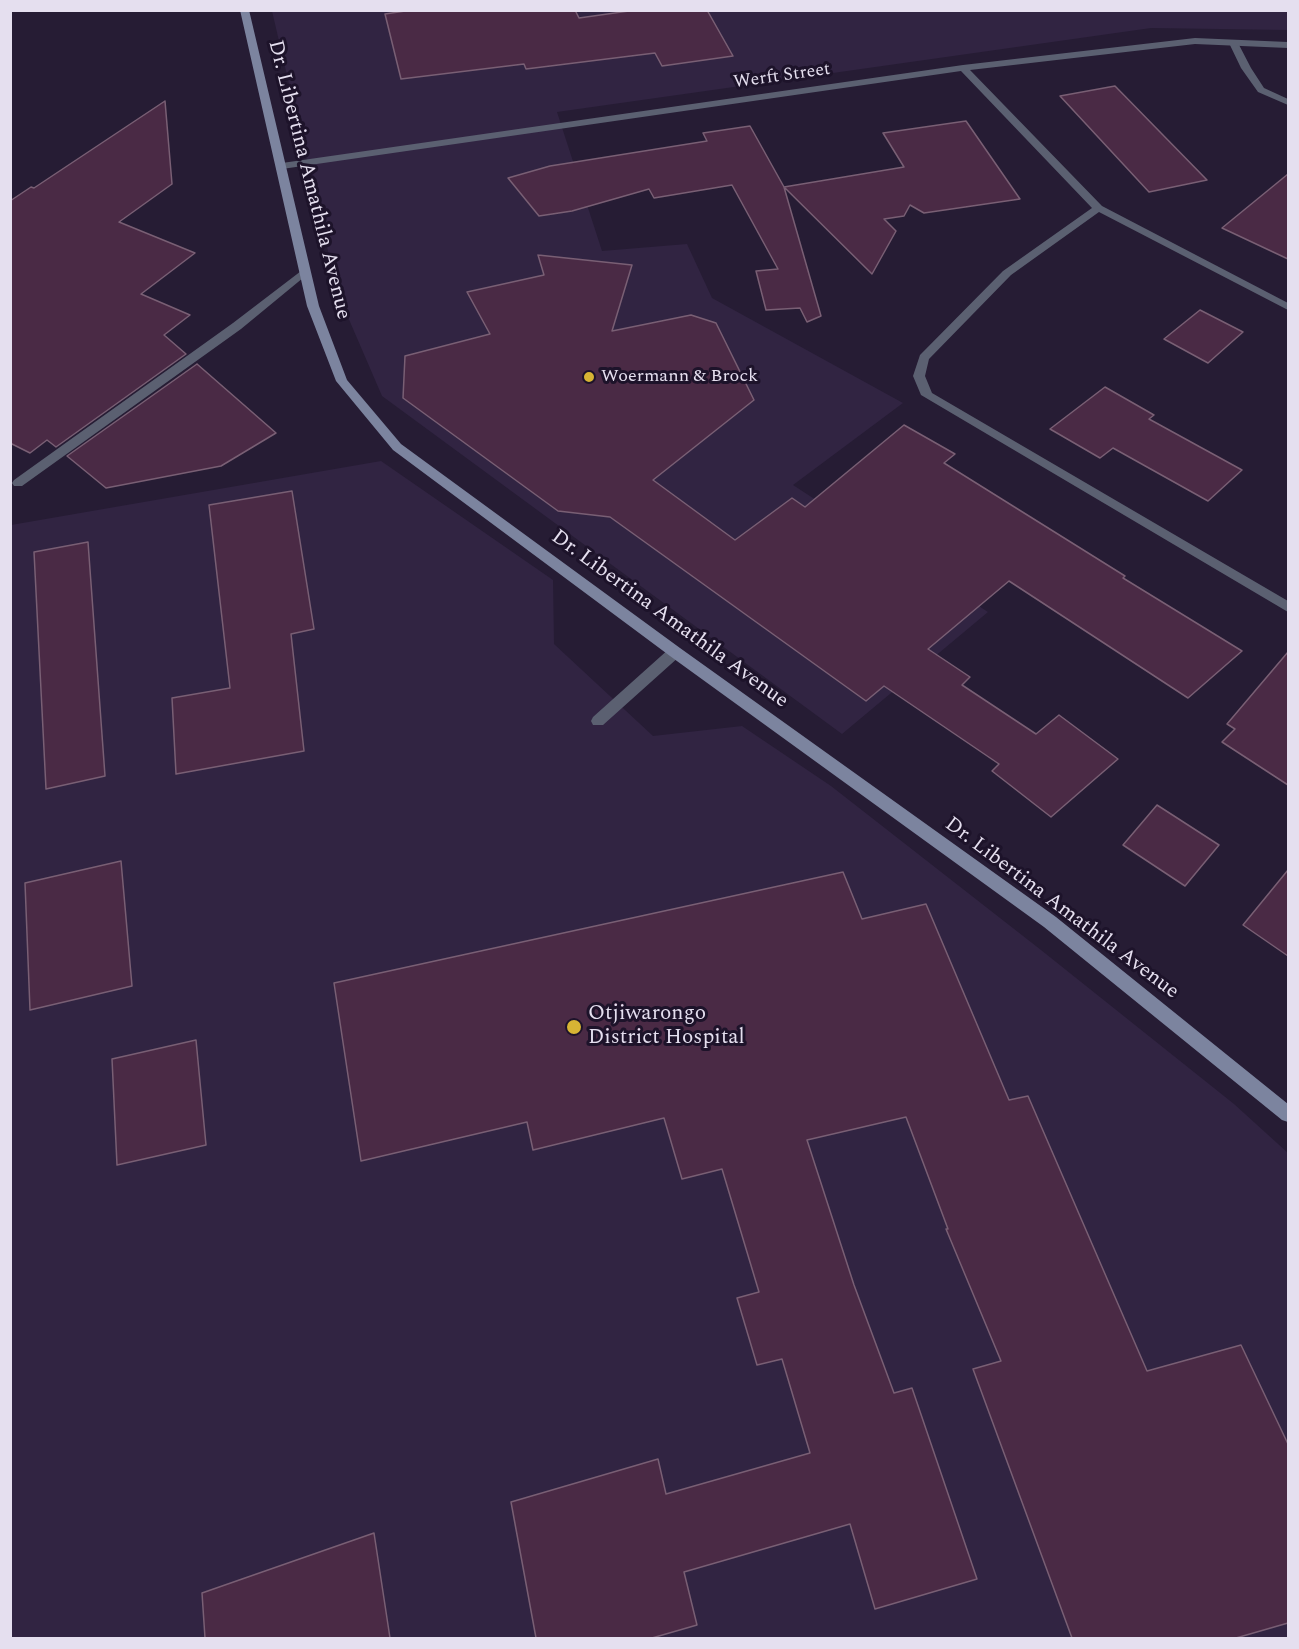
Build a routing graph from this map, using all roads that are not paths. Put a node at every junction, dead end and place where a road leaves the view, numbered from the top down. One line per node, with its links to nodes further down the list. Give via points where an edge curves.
1 (244, 10): 6 (street, Dr. Libertina Amathila Avenue)
2 (1234, 43): 3 (street, Werft Street); 4 (street, Werft Street, via 1195,41); 5 (street, via 1261,90)
3 (1288, 45)
4 (963, 68): 6 (street, Werft Street); 7 (street)
5 (1288, 102)
6 (282, 166): 8 (street, Dr. Libertina Amathila Avenue)
7 (1098, 208): 9 (street); 11 (street, via 1007,273 924,358 919,376 927,395)
8 (305, 271): 10 (street, via 237,326); 12 (street, Dr. Libertina Amathila Avenue, via 342,381 397,447)
9 (1288, 307)
10 (18, 483)
11 (1288, 607)
12 (675, 652): 13 (street); 14 (street, Dr. Libertina Amathila Avenue, via 1050,922)
13 (598, 721)
14 (1288, 1114)

